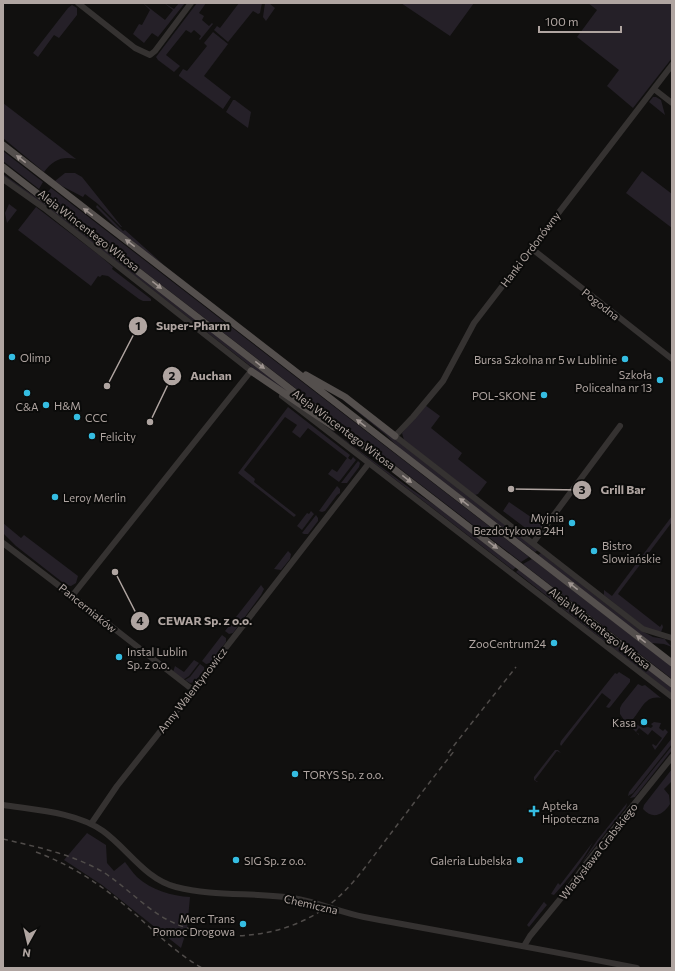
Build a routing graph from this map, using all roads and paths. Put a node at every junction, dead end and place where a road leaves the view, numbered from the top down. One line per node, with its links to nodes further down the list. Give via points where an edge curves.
1 (78, 3): 2 (street, via 135,48 150,55)
2 (191, 3)
3 (672, 65): 4 (street, Hanki Ordonówny)
4 (654, 89): 5 (street); 9 (street, Hanki Ordonówny)
5 (672, 103)
6 (3, 145): 11 (main road, Aleja Wincentego Witosa, one-way to 6)
7 (3, 166): 17 (main road, Aleja Wincentego Witosa, one-way to 17)
8 (3, 179): 14 (street, Aleja Wincentego Witosa, via 44,208)
9 (531, 248): 12 (street, Pogodna); 16 (street, Hanki Ordonówny, via 474,323 443,381)
10 (169, 267): 11 (main road)
11 (205, 301): 13 (main road, Aleja Wincentego Witosa)
12 (672, 359)
13 (290, 368): 16 (main road, via 345,397); 25 (main road, Aleja Wincentego Witosa, one-way to 13)
14 (251, 370): 17 (main road, via 316,416); 18 (street, Aleja Wincentego Witosa); 23 (street)
15 (620, 426): 21 (street)
16 (394, 436): 21 (street)
17 (354, 438): 26 (main road, Aleja Wincentego Witosa, one-way to 26)
18 (369, 463): 27 (street, Anny Walentynowicz); 28 (street, Aleja Wincentego Witosa)
19 (3, 538): 22 (street, Pancerniaków)
20 (3, 543): 22 (street, Pancerniaków)
21 (533, 543): 24 (street, via 643,629)
22 (21, 556): 23 (street, Pancerniaków)
23 (72, 596): 27 (street, Pancerniaków)
24 (672, 638)
25 (672, 663)
26 (672, 684)
27 (193, 690): 31 (street, Anny Walentynowicz, via 117,786)
28 (672, 697)
29 (672, 757): 32 (street, Władysława Grabskiego)
30 (3, 805): 31 (street, Chemiczna, via 70,816)
31 (91, 824): 32 (street, Chemiczna, via 111,838 154,877 176,887 218,893 292,898 362,916)
32 (524, 946): 33 (street, Chemiczna)
33 (638, 968)

